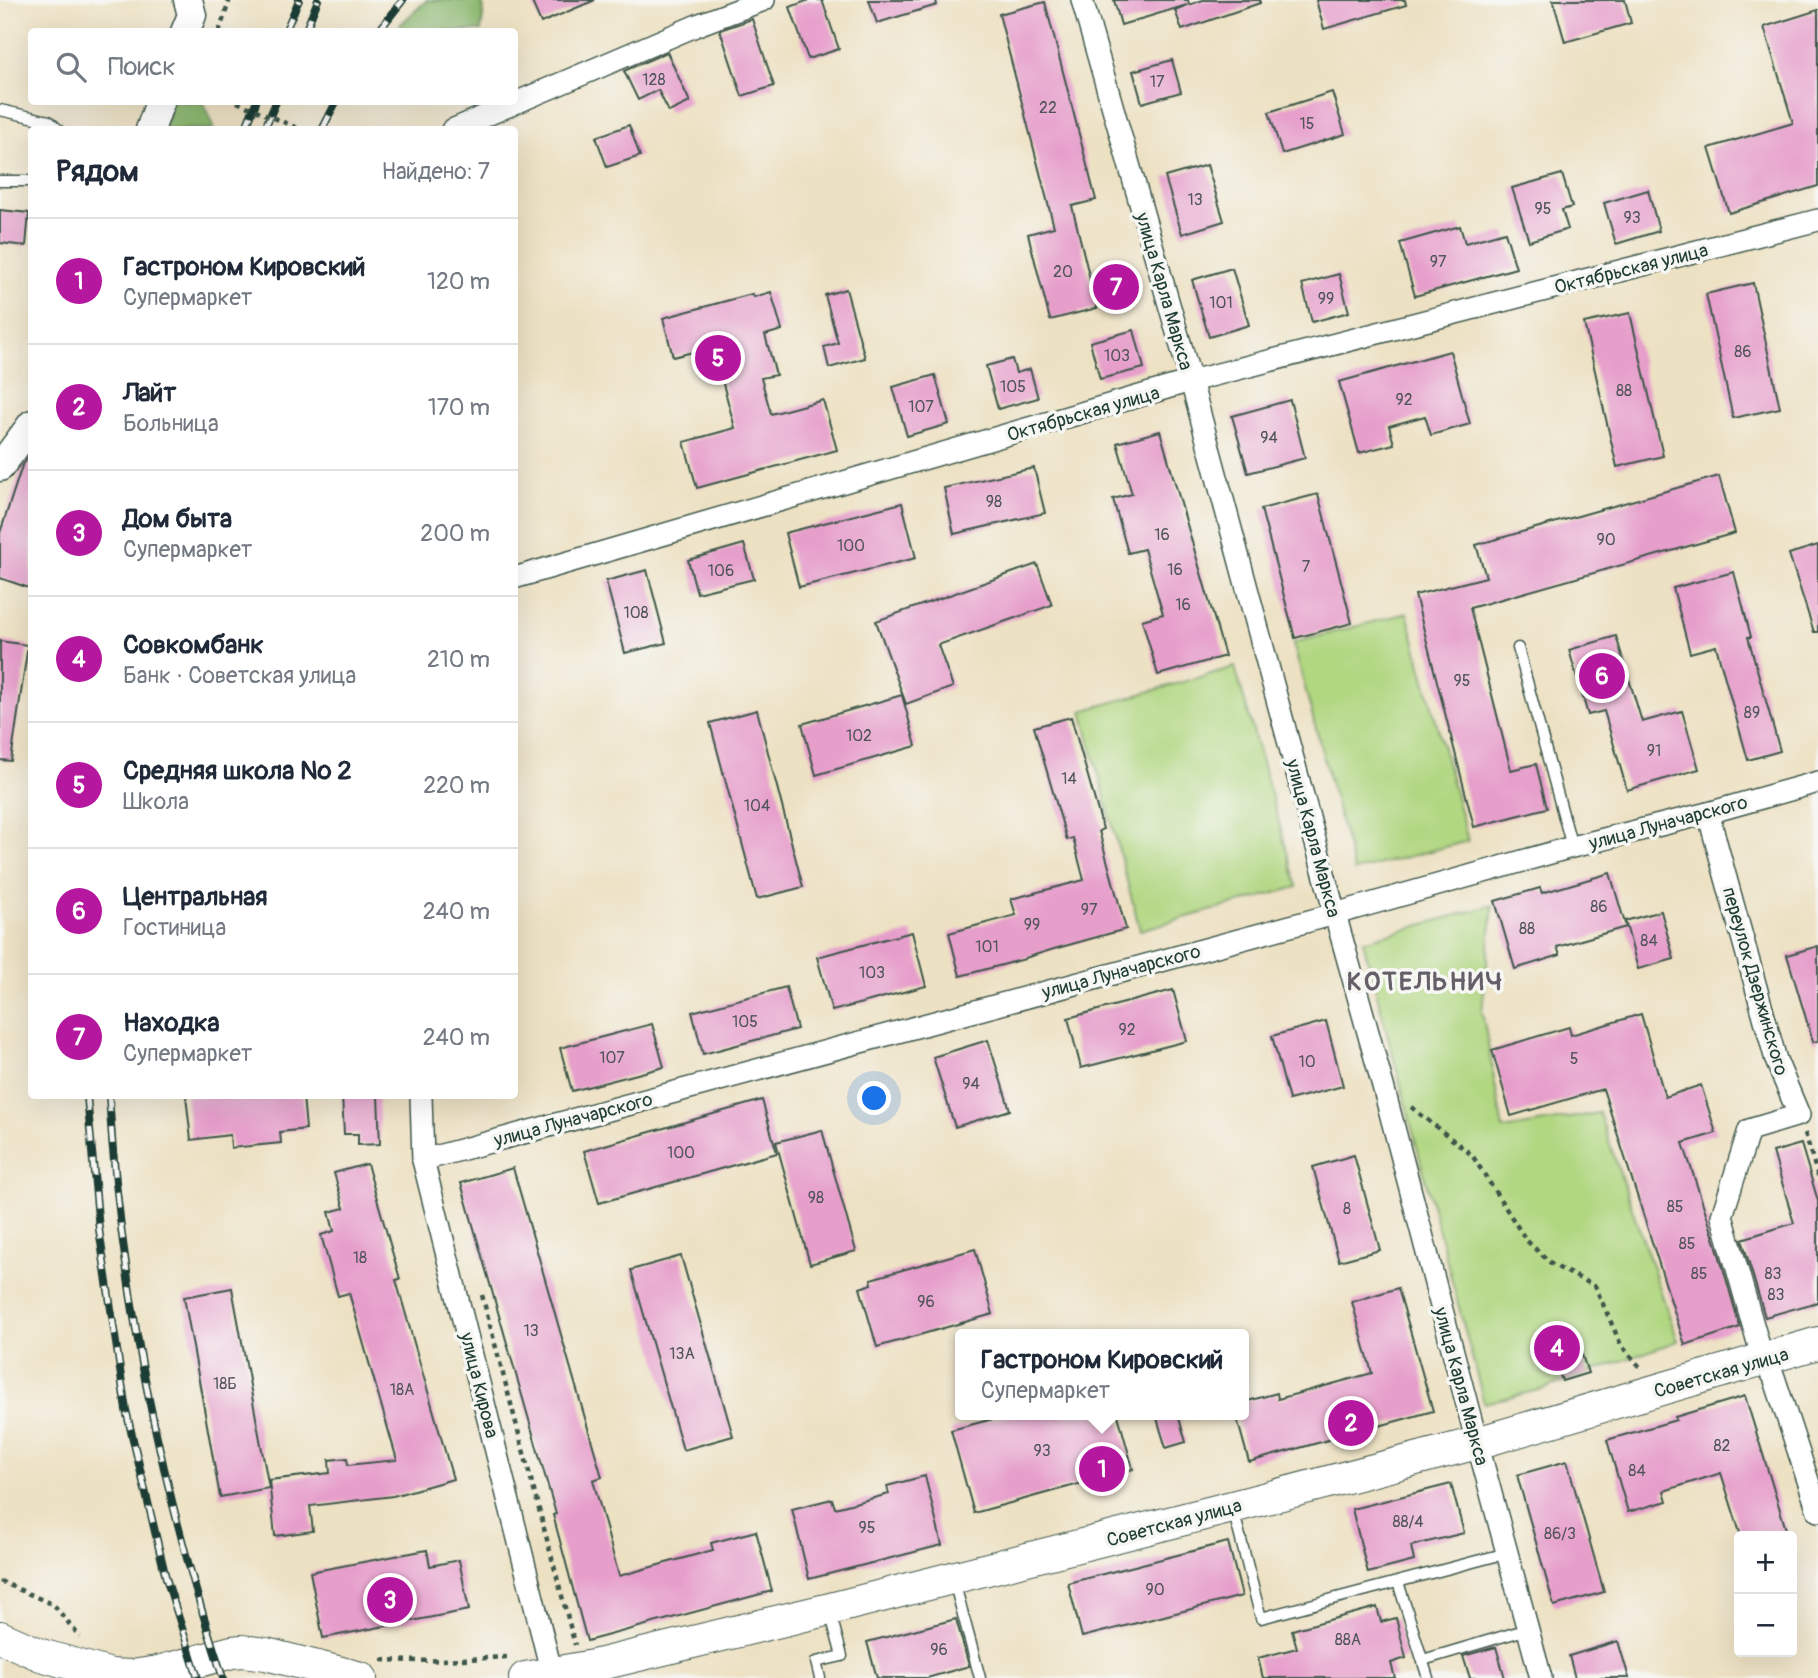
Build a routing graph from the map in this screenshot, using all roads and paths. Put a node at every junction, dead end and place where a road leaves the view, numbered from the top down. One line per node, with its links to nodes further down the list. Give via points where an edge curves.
1 (228, 0): 4 (path)
2 (764, 0): 5 (street)
3 (1082, 0): 17 (street, улица Карла Маркса)
4 (220, 28)
5 (518, 102)
6 (159, 105): 11 (street)
7 (244, 105): 12 (path, bridge)
8 (510, 105): 13 (street)
9 (0, 110): 10 (lane)
10 (55, 126)
11 (151, 126)
12 (293, 126)
13 (461, 126)
14 (0, 181): 15 (lane)
15 (28, 181)
16 (1818, 220): 17 (street, Октябрьская улица)
17 (1191, 382): 20 (street, Октябрьская улица); 25 (street, улица Карла Маркса)
18 (28, 429): 19 (street)
19 (0, 467)
20 (518, 577)
21 (1518, 648): 24 (lane)
22 (1818, 782): 23 (street, улица Луначарского)
23 (1708, 813): 24 (street, улица Луначарского); 28 (street, переулок Дзержинского, via 1776,1060)
24 (1572, 847): 25 (street, улица Луначарского)
25 (1335, 914): 26 (street, улица Карла Маркса); 29 (street, улица Луначарского)
26 (1383, 1086): 34 (path, via 1472,1155 1526,1240 1553,1265 1595,1286 1622,1345); 35 (street, улица Карла Маркса)
27 (421, 1099): 29 (street, улица Кирова)
28 (1799, 1115): 30 (path); 33 (street, via 1749,1130 1721,1216)
29 (423, 1160): 49 (street, улица Кирова)
30 (1818, 1177)
31 (480, 1286): 49 (path, via 576,1651)
32 (1818, 1343): 33 (main road, Советская улица)
33 (1763, 1360): 35 (main road, Советская улица); 37 (street, via 1774,1377)
34 (1641, 1368)
35 (1477, 1443): 36 (main road, Советская улица); 38 (street, улица Карла Маркса)
36 (1232, 1507): 39 (main road, Советская улица); 41 (lane, via 1261,1618)
37 (1818, 1511)
38 (1507, 1553): 41 (lane); 43 (street, улица Карла Маркса)
39 (953, 1579): 42 (main road, Советская улица); 52 (lane)
40 (0, 1581): 45 (path, via 54,1605)
41 (1398, 1582): 46 (lane)
42 (830, 1609): 47 (main road, Советская улица); 51 (lane, via 842,1656 816,1662)
43 (1528, 1629): 46 (lane); 54 (street, улица Карла Маркса)
44 (0, 1637): 50 (main road)
45 (86, 1644)
46 (1423, 1660): 53 (lane)
47 (609, 1668): 49 (main road, Советская улица)
48 (370, 1669): 49 (path, via 419,1661); 50 (main road, via 242,1651 158,1672)
49 (541, 1669)
50 (111, 1676)
51 (820, 1678)
52 (980, 1678)
53 (1428, 1678)
54 (1541, 1678)

